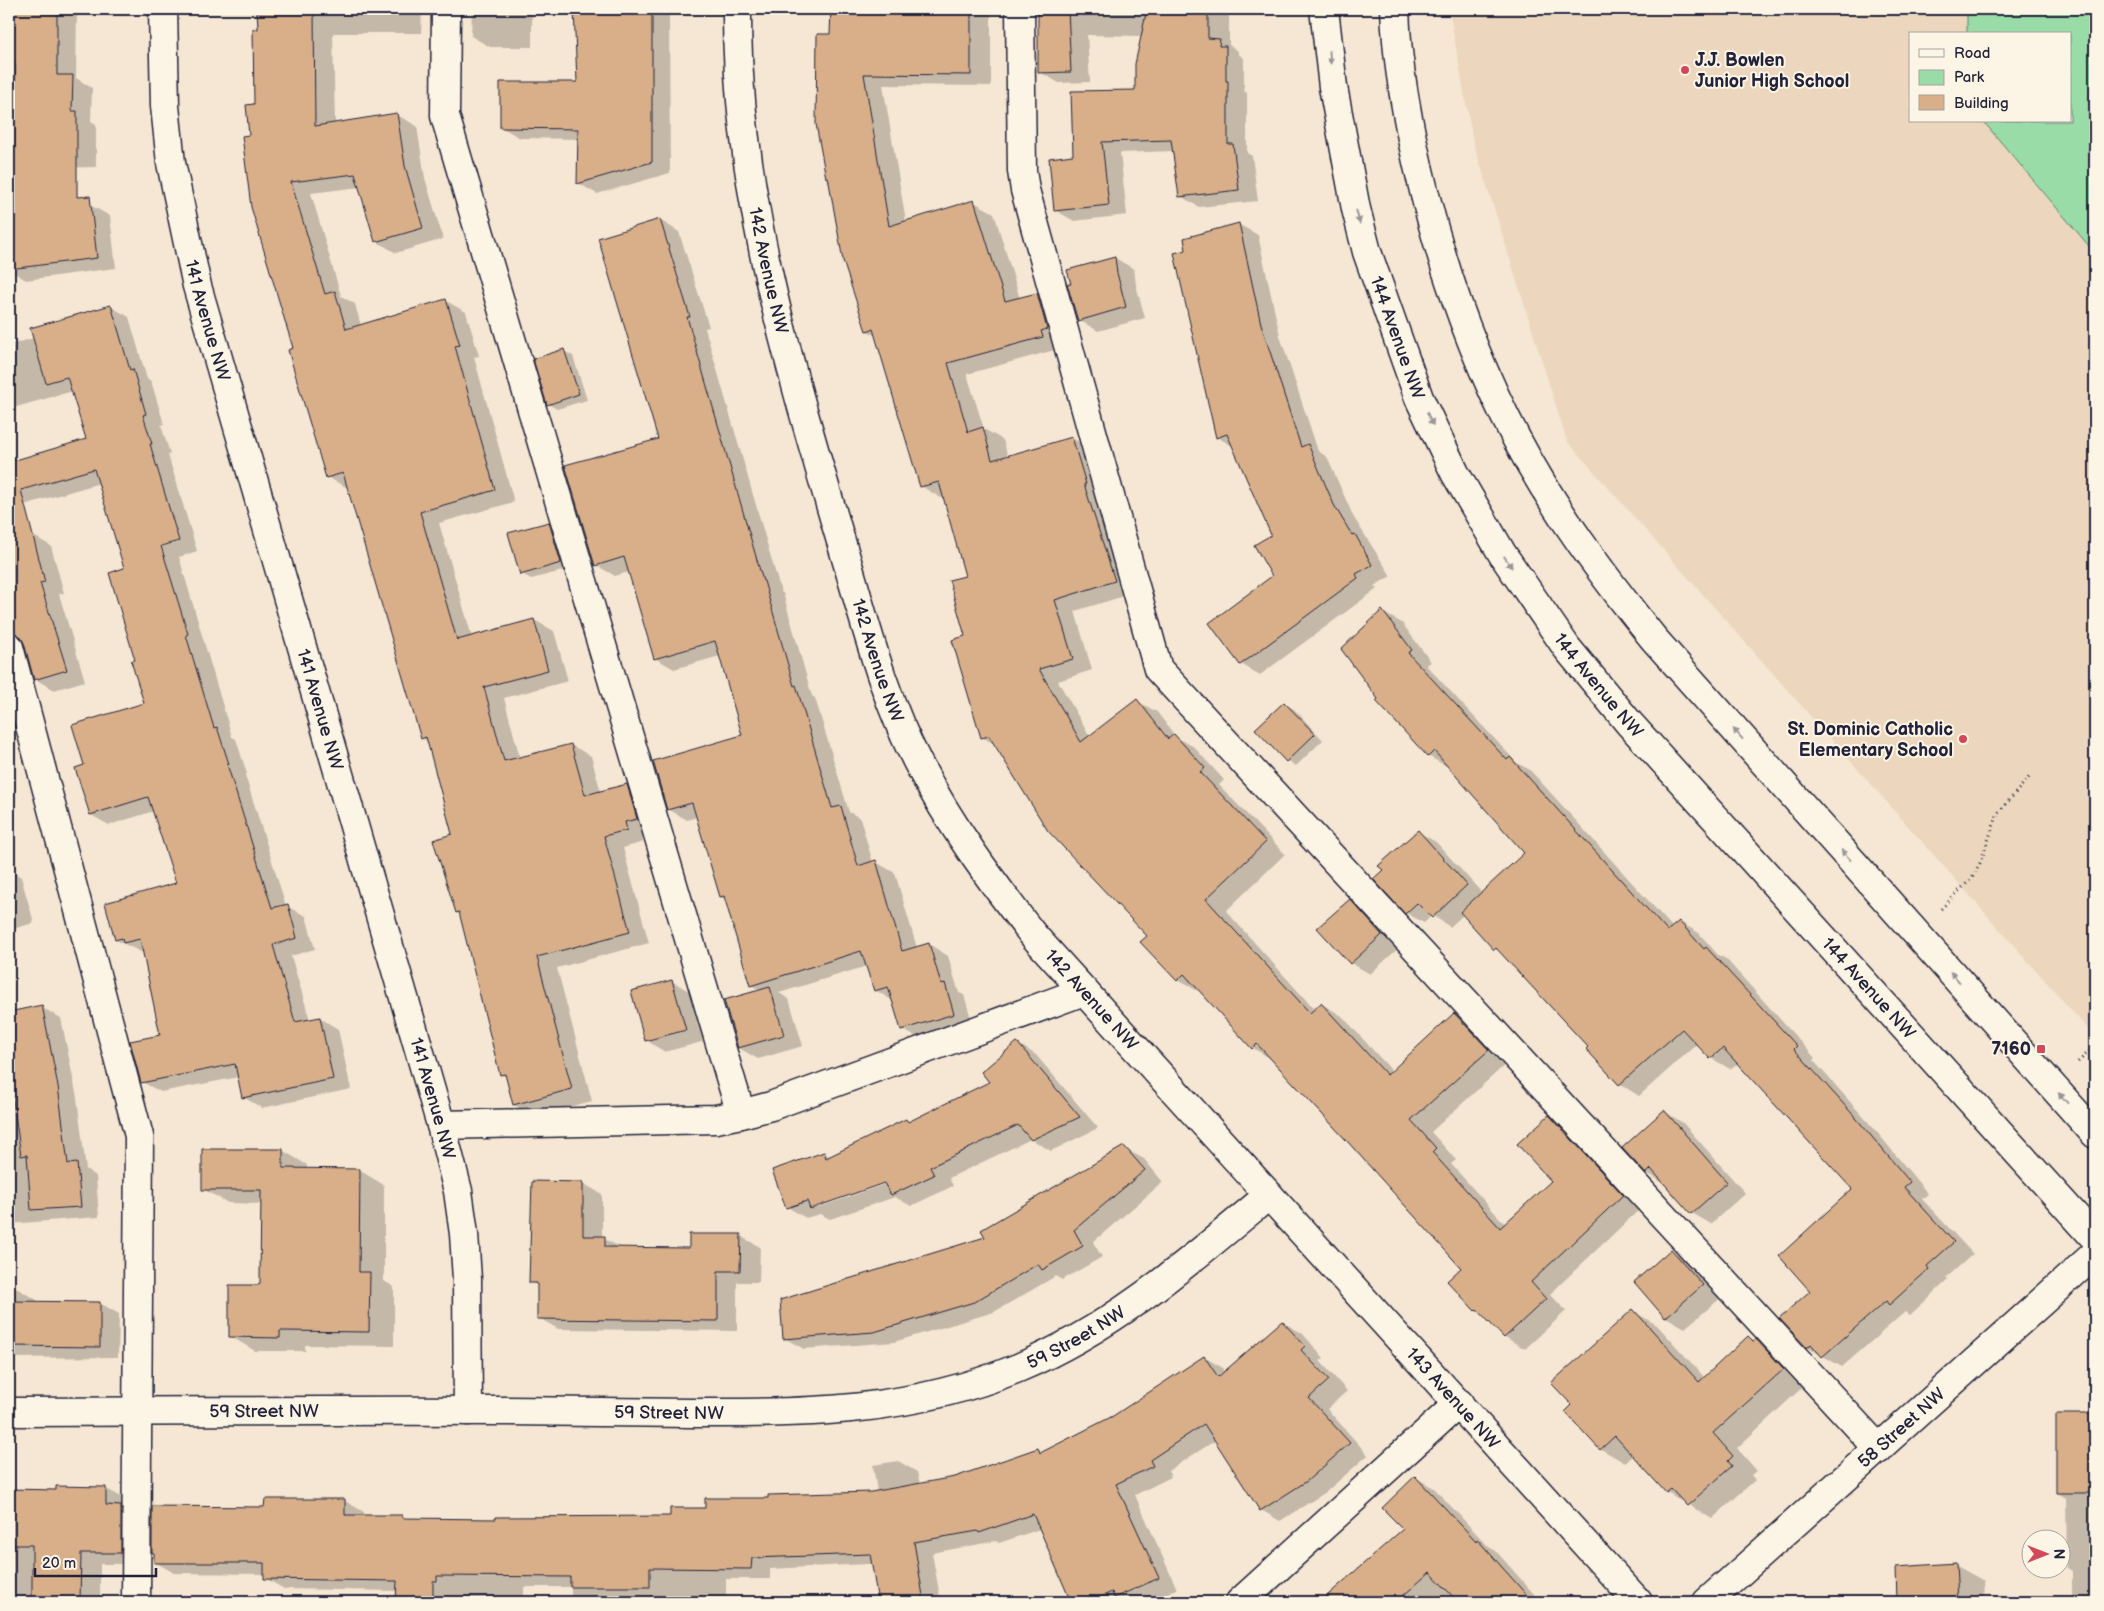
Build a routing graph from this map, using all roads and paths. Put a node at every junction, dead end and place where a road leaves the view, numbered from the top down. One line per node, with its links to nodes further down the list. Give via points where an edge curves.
1 (162, 9): 12 (street, 141 Avenue NW, via 165,106 171,163 197,286)
2 (446, 9): 11 (street, via 445,116)
3 (737, 9): 10 (street, 142 Avenue NW, via 747,170 762,246 793,380 893,708 917,762 970,850 1034,936)
4 (1020, 9): 21 (street, via 1025,190 1158,669)
5 (1324, 9): 15 (street, 144 Avenue NW, one-way to 15, via 1345,155 1367,252 1419,398 1455,473 1503,555 1567,648 1630,723)
6 (1395, 9): 9 (street, one-way to 6, via 1700,692 1612,588 1552,500 1516,438 1463,318 1435,236 1402,88)
7 (9, 647): 20 (street, via 139,1136)
8 (2031, 775): 9 (path, via 1998,813 1972,878)
9 (1916, 933): 13 (street, one-way to 9)
10 (1084, 991): 11 (street, via 771,1106); 14 (street, 142 Avenue NW)
11 (741, 1114): 12 (street, via 716,1119)
12 (442, 1125): 18 (street, 141 Avenue NW, via 458,1191 464,1234)
13 (2095, 1134)
14 (1269, 1195): 17 (street, 143 Avenue NW); 18 (street, 59 Street NW, via 1180,1269 1105,1324 1018,1368 965,1386 909,1401 814,1412)
15 (2095, 1238)
16 (2095, 1254): 21 (street, 58 Street NW)
17 (1459, 1403): 23 (street); 24 (street, 143 Avenue NW)
18 (468, 1411): 20 (street, 59 Street NW)
19 (9, 1412): 20 (street, 59 Street NW)
20 (137, 1412): 22 (street)
21 (1879, 1449): 25 (street, 58 Street NW)
22 (136, 1602)
23 (1240, 1602)
24 (1638, 1602)
25 (1707, 1602)

